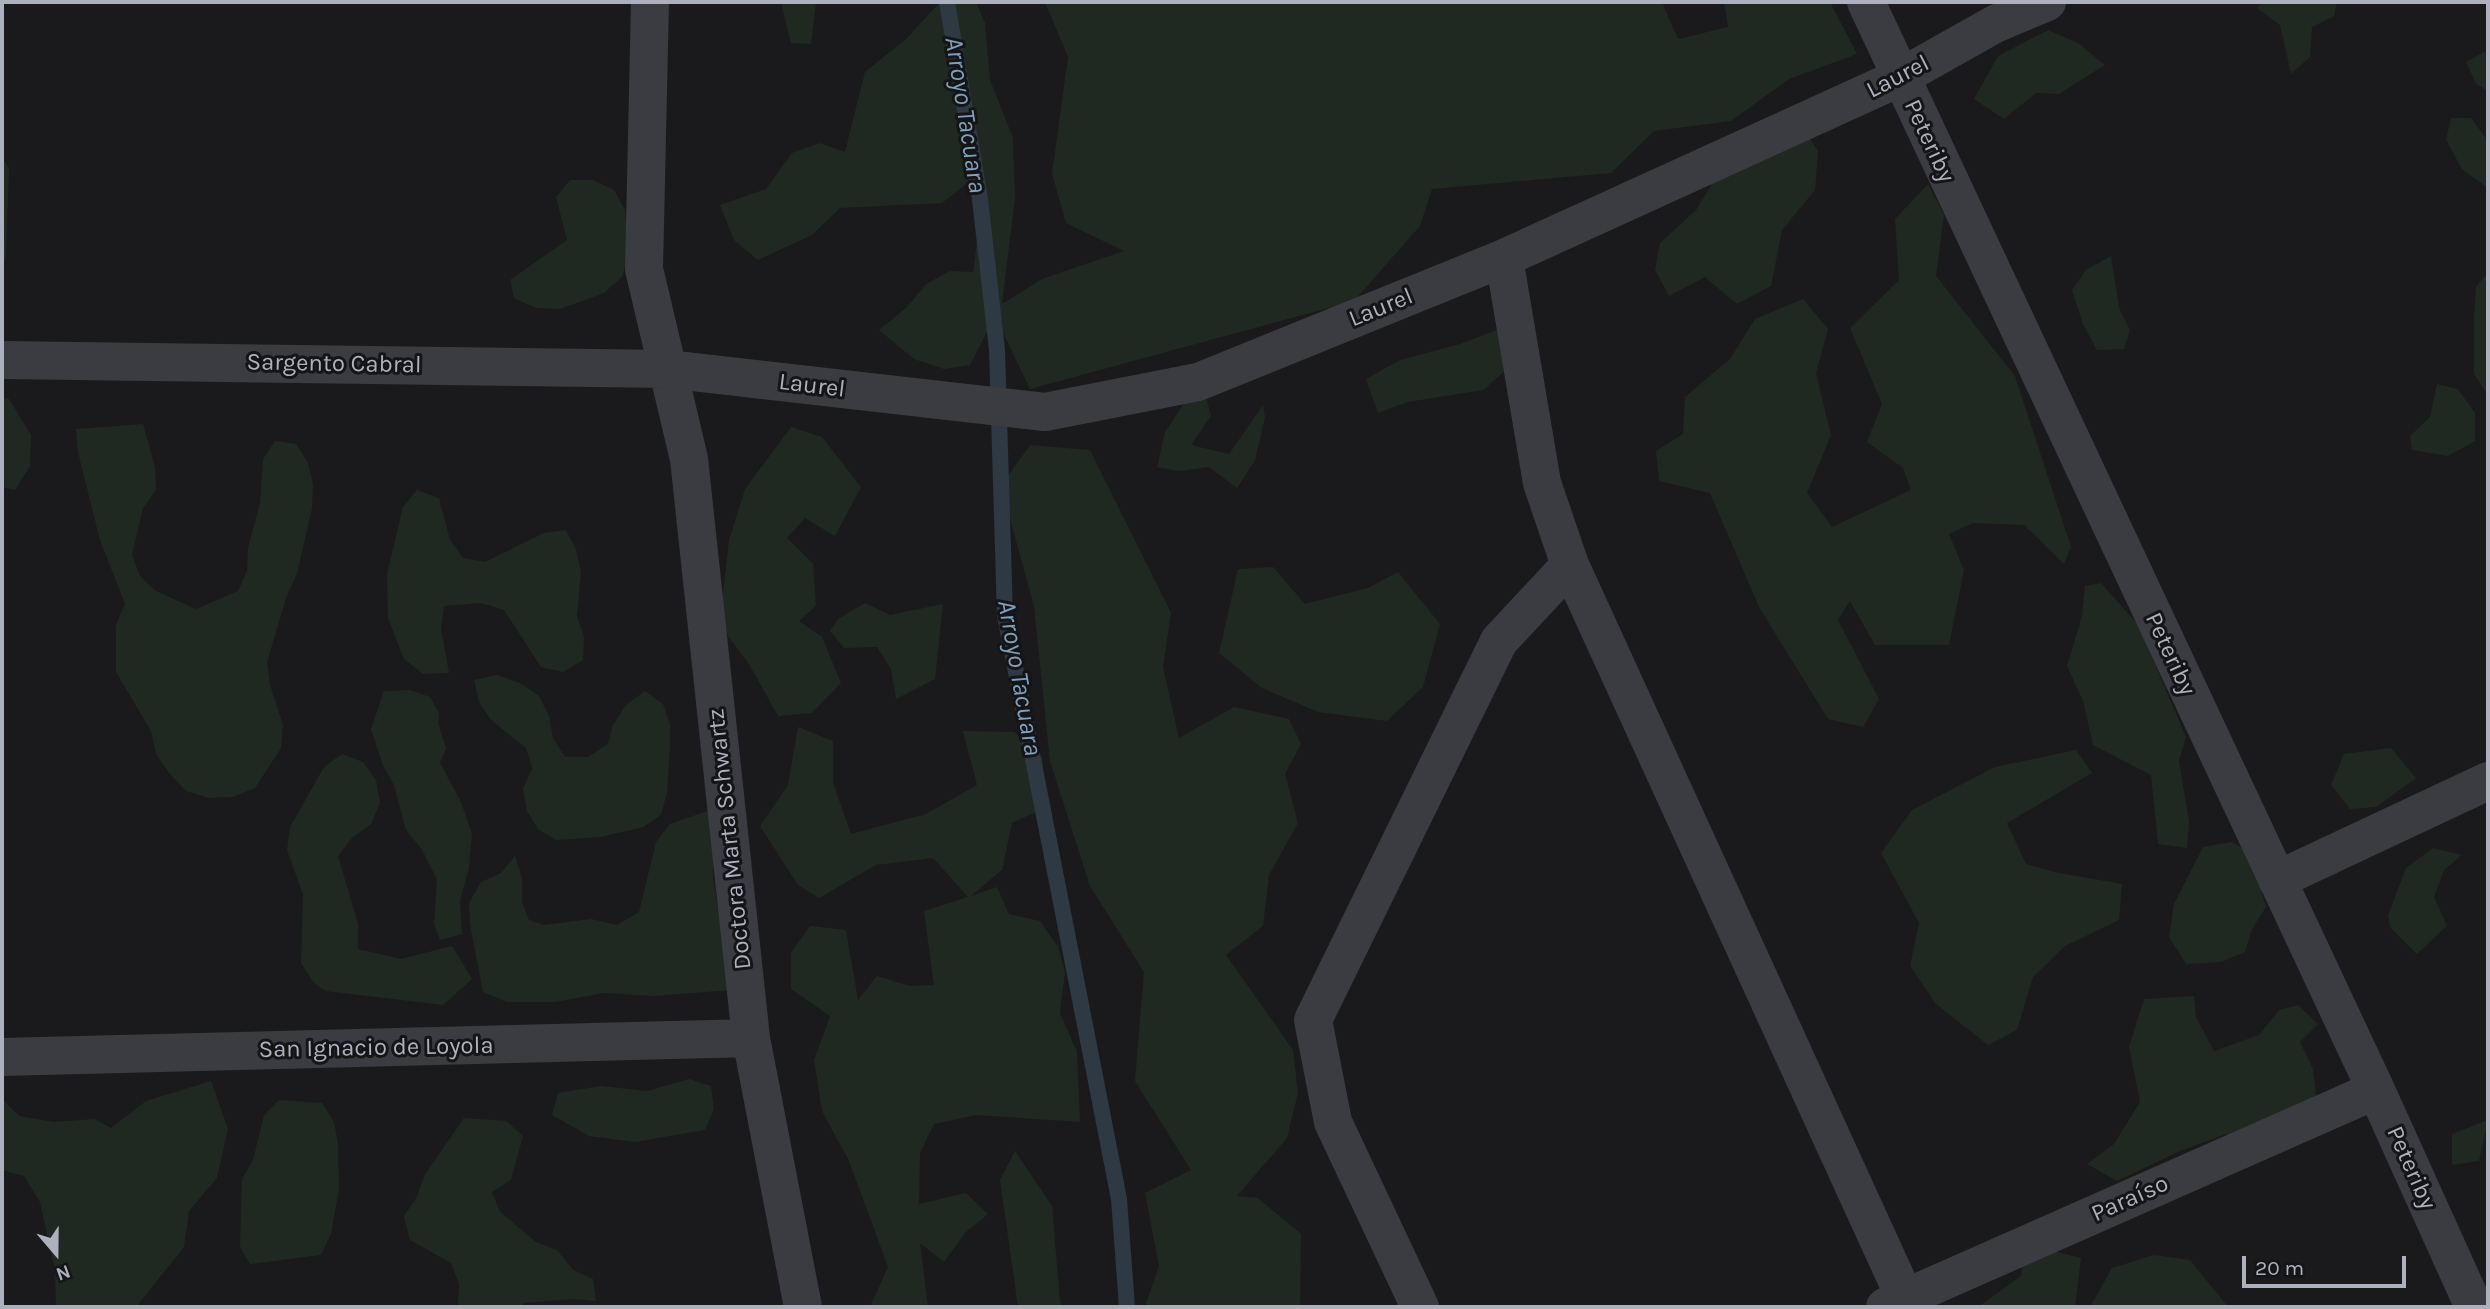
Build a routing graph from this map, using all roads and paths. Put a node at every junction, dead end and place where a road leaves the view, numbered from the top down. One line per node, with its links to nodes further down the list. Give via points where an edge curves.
1 (650, 2): 7 (street, Doctora Marta Schwartz, via 644,269)
2 (1866, 2): 4 (street, Peteriby)
3 (2047, 2): 4 (street, Laurel, via 1995,24)
4 (1899, 78): 5 (street, Laurel); 10 (street, Peteriby)
5 (1504, 258): 7 (street, Laurel, via 1198,382 1045,412); 8 (street, via 1542,483)
6 (2, 360): 7 (street, Sargento Cabral)
7 (667, 369): 11 (street, Doctora Marta Schwartz, via 689,459)
8 (1570, 565): 14 (street); 16 (street, via 1499,641 1313,1020 1333,1122)
9 (2488, 781): 10 (street)
10 (2277, 880): 13 (street, Peteriby)
11 (751, 1038): 12 (street, San Ignacio de Loyola); 15 (street, Doctora Marta Schwartz)
12 (2, 1057)
13 (2376, 1090): 14 (street, Paraíso); 17 (street, Peteriby)
14 (1895, 1303)
15 (803, 1307)
16 (1420, 1307)
17 (2474, 1307)

